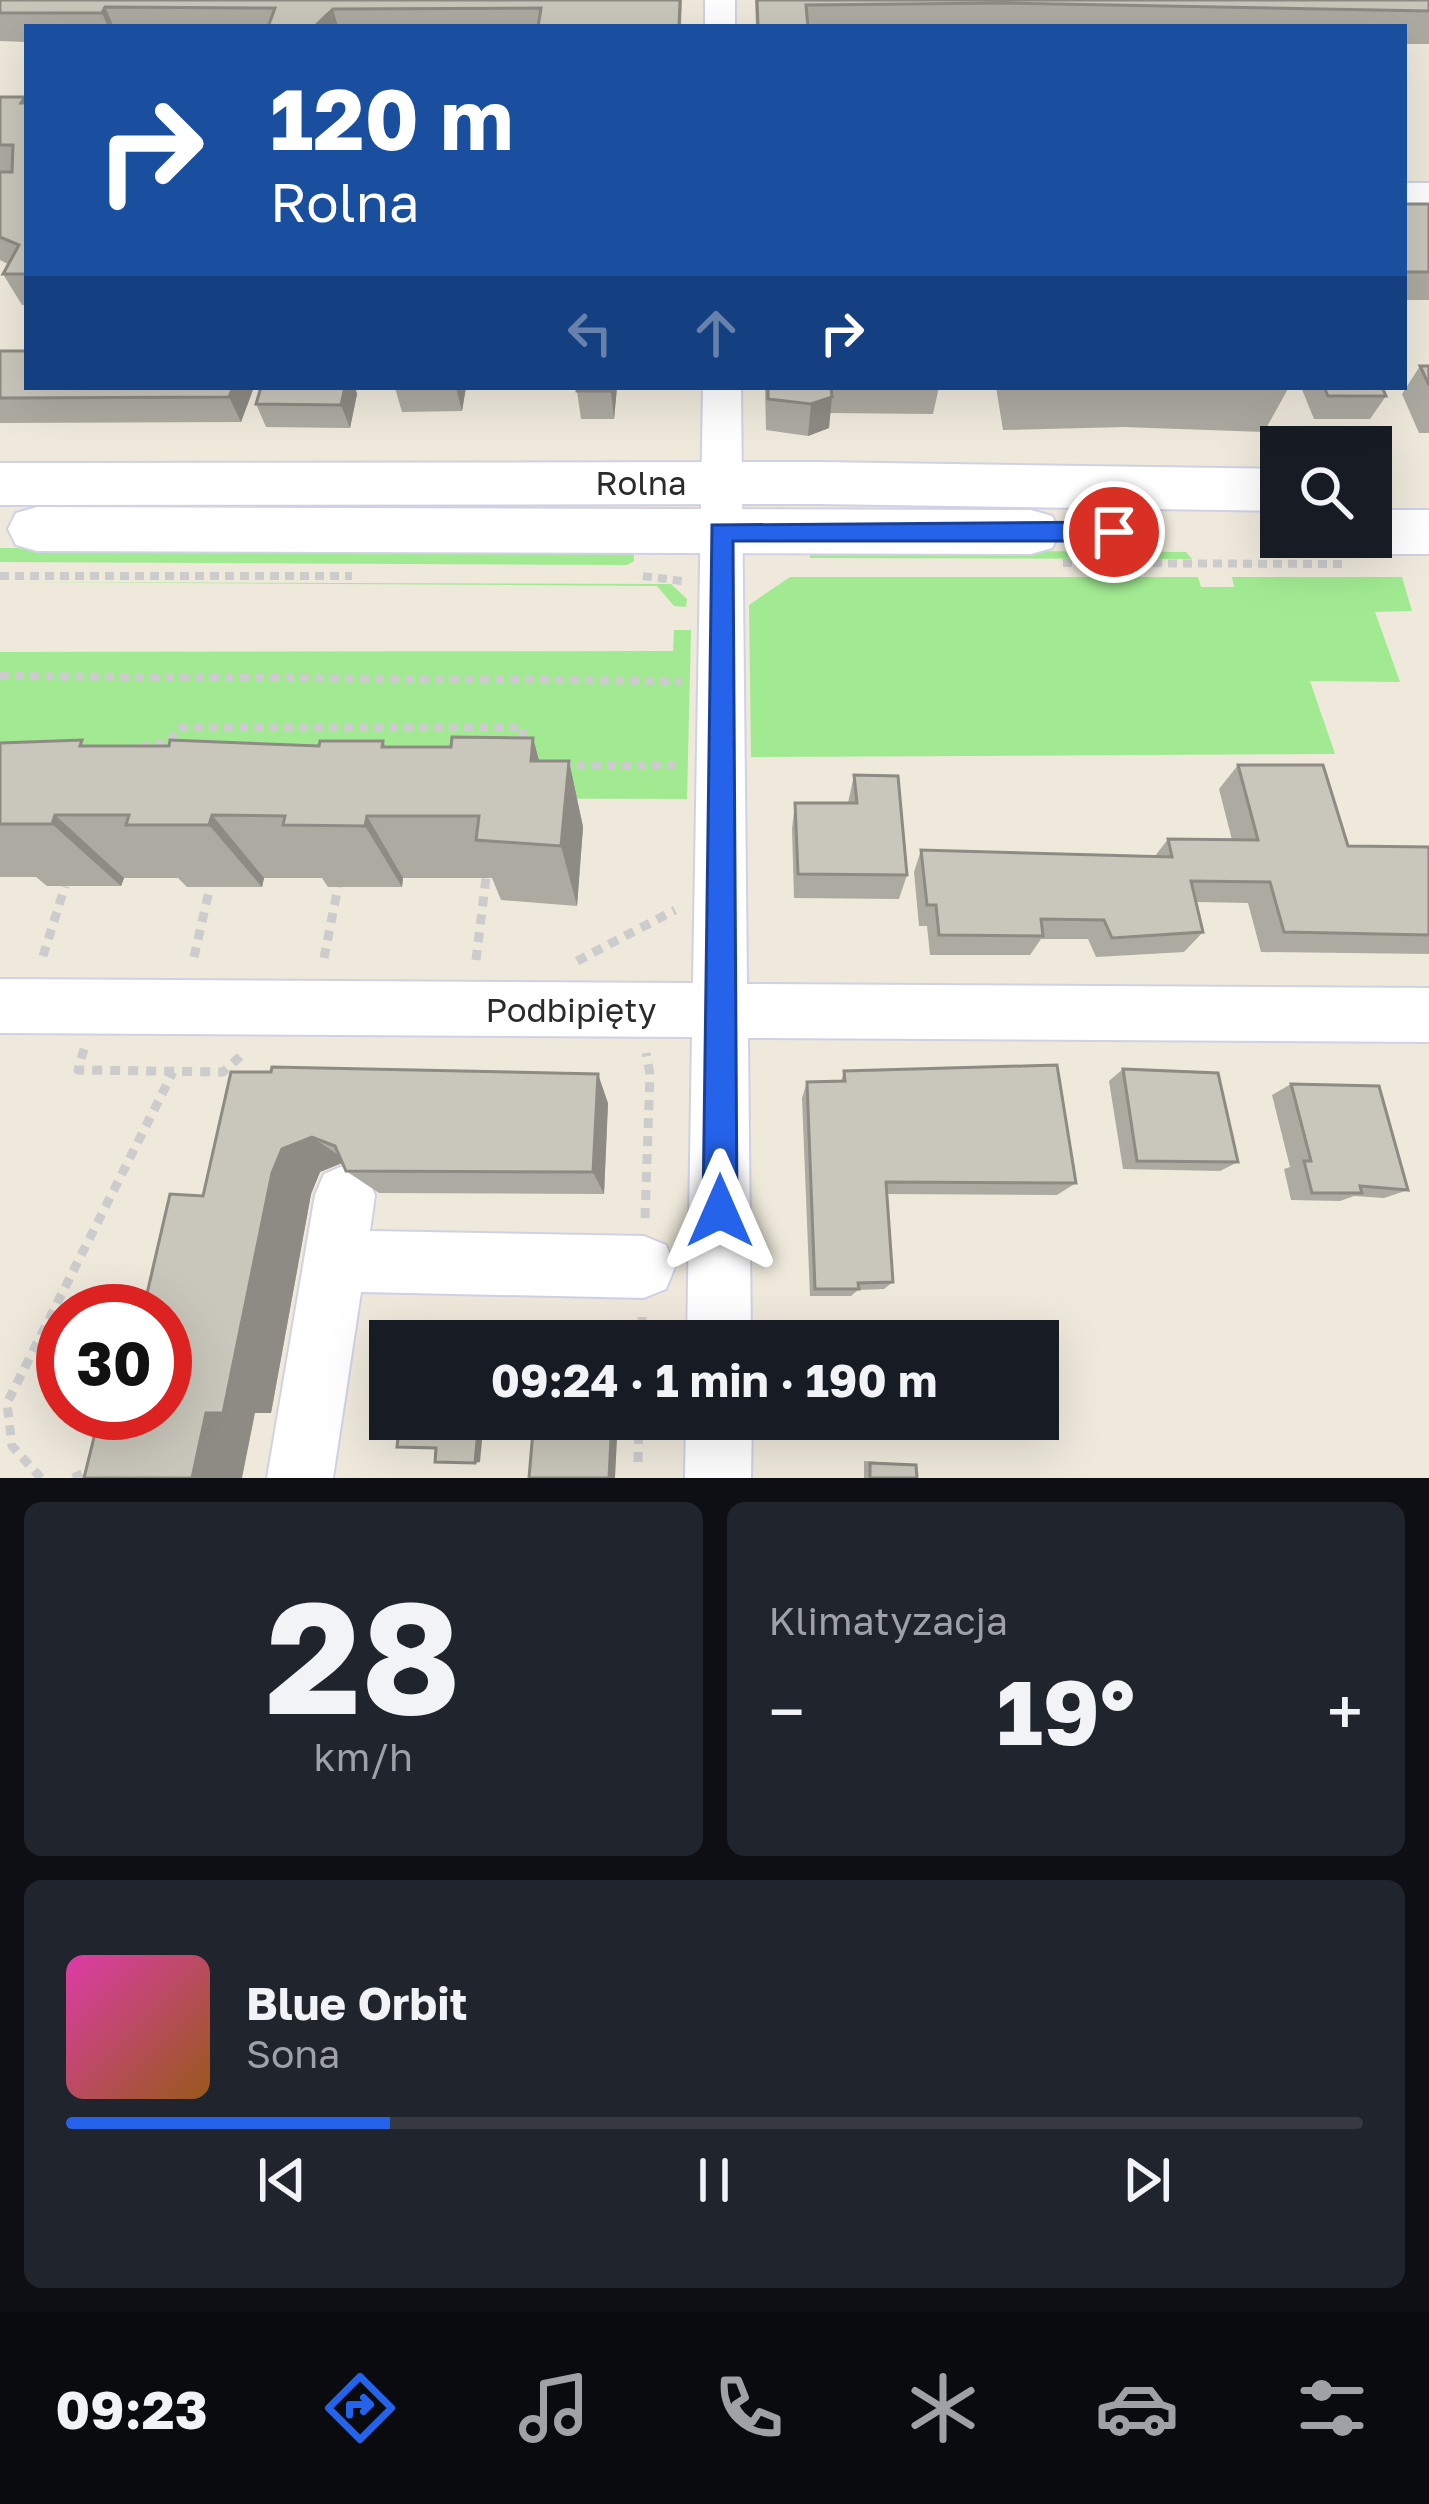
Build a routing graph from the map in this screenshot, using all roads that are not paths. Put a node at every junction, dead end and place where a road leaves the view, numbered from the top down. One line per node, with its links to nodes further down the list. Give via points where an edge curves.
1 (722, 390): 6 (street)
2 (0, 484): 6 (street, Rolna)
3 (1392, 490): 4 (street)
4 (1429, 490)
5 (1260, 491): 6 (street, Rolna)
6 (722, 507): 7 (street, Rolna); 8 (street, Rolna); 12 (street)
7 (0, 529)
8 (1260, 531)
9 (1429, 532): 10 (street)
10 (1392, 540)
11 (0, 1006): 12 (street, Podbipięty)
12 (722, 1010): 13 (street, Podbipięty); 17 (street)
13 (1429, 1016)
14 (345, 1195): 15 (street)
15 (335, 1261): 16 (street); 19 (street)
16 (644, 1267)
17 (719, 1320)
18 (719, 1440): 20 (street)
19 (300, 1478)
20 (718, 1478)

